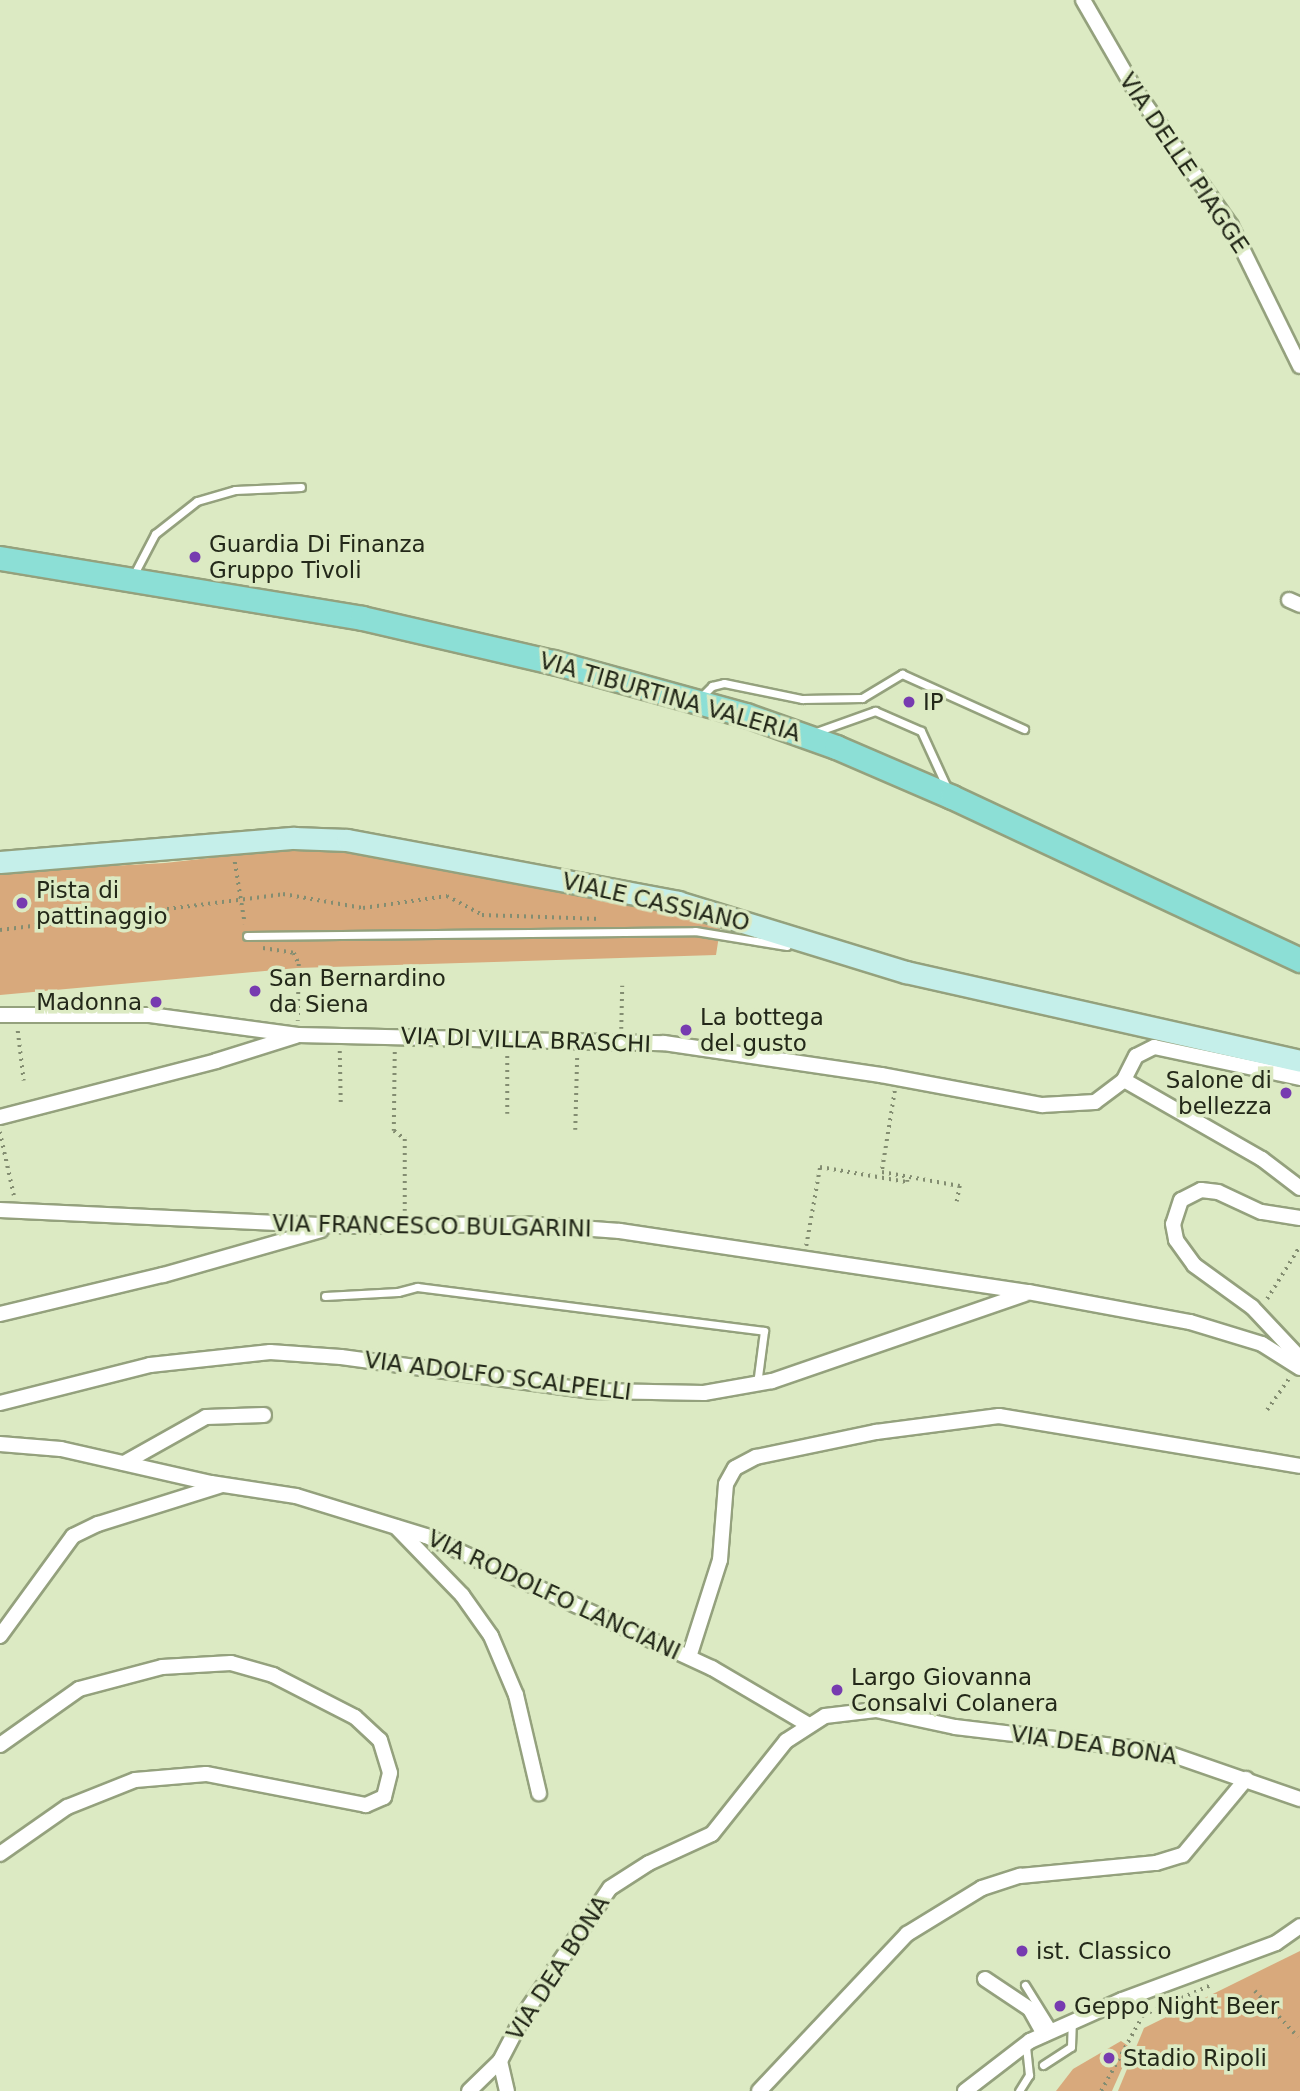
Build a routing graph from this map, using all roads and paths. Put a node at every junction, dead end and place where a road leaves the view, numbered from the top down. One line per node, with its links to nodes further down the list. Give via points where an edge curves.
1 (1083, 0): 2 (street, VIA DELLE PIAGGE, via 1135,90 1231,226)
2 (1300, 366)
3 (301, 487): 5 (lane, via 235,490 197,501 155,534)
4 (0, 558): 5 (main road, VIA TIBURTINA VALERIA)
5 (131, 581): 6 (main road, VIA TIBURTINA VALERIA, via 362,618)
6 (697, 701): 7 (lane, via 712,686 724,683 802,699 862,698 902,674); 8 (main road, VIA TIBURTINA VALERIA)
7 (1024, 729)
8 (807, 736): 9 (main road, VIA TIBURTINA VALERIA); 9 (lane, via 875,711 921,731)
9 (951, 797): 17 (main road, VIA TIBURTINA VALERIA)
10 (233, 843): 11 (street, VIALE CASSIANO); 12 (path); 16 (street, VIALE CASSIANO, via 317,838 388,847 678,902)
11 (0, 862)
12 (240, 899): 13 (path, via 283,894 363,908 447,897 482,915); 14 (path); 15 (path)
13 (610, 920)
14 (0, 930)
15 (247, 936): 16 (lane, via 695,931); 21 (path, via 265,951 293,953 299,964)
16 (840, 954): 27 (street, VIALE CASSIANO)
17 (1300, 960)
18 (622, 986): 26 (path)
19 (0, 1015): 20 (street, VIA DI VILLA BRASCHI)
20 (16, 1015): 21 (street, VIA DI VILLA BRASCHI, via 150,1015); 30 (path)
21 (298, 1035): 22 (street, VIA DI VILLA BRASCHI); 34 (street)
22 (340, 1035): 23 (street, VIA DI VILLA BRASCHI); 31 (path)
23 (396, 1036): 24 (street, VIA DI VILLA BRASCHI); 43 (path, via 394,1131 405,1139)
24 (508, 1038): 25 (street, VIA DI VILLA BRASCHI); 33 (path)
25 (577, 1039): 26 (street, VIA DI VILLA BRASCHI); 35 (path)
26 (621, 1041): 29 (street, VIA DI VILLA BRASCHI, via 726,1051 1042,1105 1095,1102)
27 (1300, 1061)
28 (1300, 1078): 29 (street, VIA DI VILLA BRASCHI, via 1154,1047 1136,1055)
29 (1124, 1080): 38 (street, via 1262,1159)
30 (24, 1081)
31 (341, 1104)
32 (893, 1107): 37 (path, via 882,1172)
33 (507, 1114)
34 (0, 1117)
35 (575, 1130)
36 (0, 1132): 41 (path)
37 (907, 1177): 39 (path, via 960,1186); 46 (path, via 907,1182 820,1167)
38 (1300, 1188)
39 (957, 1202)
40 (0, 1210): 41 (street, VIA FRANCESCO BULGARINI)
41 (17, 1211): 44 (street, VIA FRANCESCO BULGARINI)
42 (1300, 1218): 49 (street, via 1261,1212 1206,1190 1192,1192 1177,1207 1174,1235 1188,1258)
43 (405, 1225): 44 (street, VIA FRANCESCO BULGARINI); 46 (street, VIA FRANCESCO BULGARINI, via 526,1223)
44 (336, 1226): 50 (street, via 163,1275)
45 (1300, 1246): 49 (path)
46 (804, 1257): 47 (street, VIA FRANCESCO BULGARINI)
47 (1028, 1292): 51 (street, VIA FRANCESCO BULGARINI, via 1207,1326); 52 (street, VIA ADOLFO SCALPELLI)
48 (325, 1296): 52 (lane, via 417,1287 764,1331)
49 (1258, 1313): 51 (street)
50 (0, 1314)
51 (1299, 1364): 54 (path)
52 (757, 1384): 53 (street, VIA ADOLFO SCALPELLI, via 689,1394 611,1392 270,1352 150,1365)
53 (0, 1403)
54 (1267, 1410)
55 (264, 1416): 57 (street, via 206,1417)
56 (0, 1444): 57 (street, VIA RODOLFO LANCIANI, via 53,1448)
57 (124, 1463): 59 (street, VIA RODOLFO LANCIANI)
58 (1300, 1466): 62 (street, via 999,1416 869,1433 756,1457 735,1468 726,1484 720,1560)
59 (223, 1485): 60 (street, VIA RODOLFO LANCIANI, via 310,1499); 61 (street, via 73,1536)
60 (396, 1527): 62 (street, VIA RODOLFO LANCIANI, via 441,1541); 68 (street, via 462,1595 491,1636 516,1695)
61 (0, 1636)
62 (689, 1657): 64 (street, VIA RODOLFO LANCIANI)
63 (33, 1720): 65 (street); 66 (street); 70 (street, via 57,1701 101,1682 162,1667 241,1665 328,1700 364,1724 384,1749 389,1780 384,1797 366,1805 206,1774 156,1775 85,1798)
64 (807, 1724): 67 (street, VIA DEA BONA, via 838,1712 876,1710 955,1727 1164,1752); 80 (street, VIA DEA BONA, via 786,1741 712,1834 649,1863 610,1888 536,1996)
65 (0, 1745)
66 (0, 1755)
67 (1246, 1779): 69 (street, VIA DEA BONA); 85 (street, via 1183,1855 1156,1863 1020,1876 982,1888 906,1934)
68 (538, 1793)
69 (1300, 1799)
70 (0, 1854)
71 (1300, 1926): 72 (street, via 1276,1943)
72 (1230, 1961): 76 (street); 87 (path, via 1216,1983 1143,2015)
73 (985, 1979): 77 (street, via 1030,2009)
74 (1024, 1984): 77 (lane)
75 (1255, 1991): 78 (path)
76 (1072, 2022): 77 (street); 81 (lane, via 1071,2047)
77 (1049, 2032): 79 (street)
78 (1299, 2037)
79 (1026, 2044): 82 (street); 86 (lane, via 1029,2075)
80 (500, 2061): 83 (street, VIA DEA BONA); 84 (street)
81 (1044, 2066)
82 (971, 2089)
83 (469, 2091)
84 (507, 2091)
85 (759, 2091)
86 (1019, 2091)
87 (1101, 2091)

